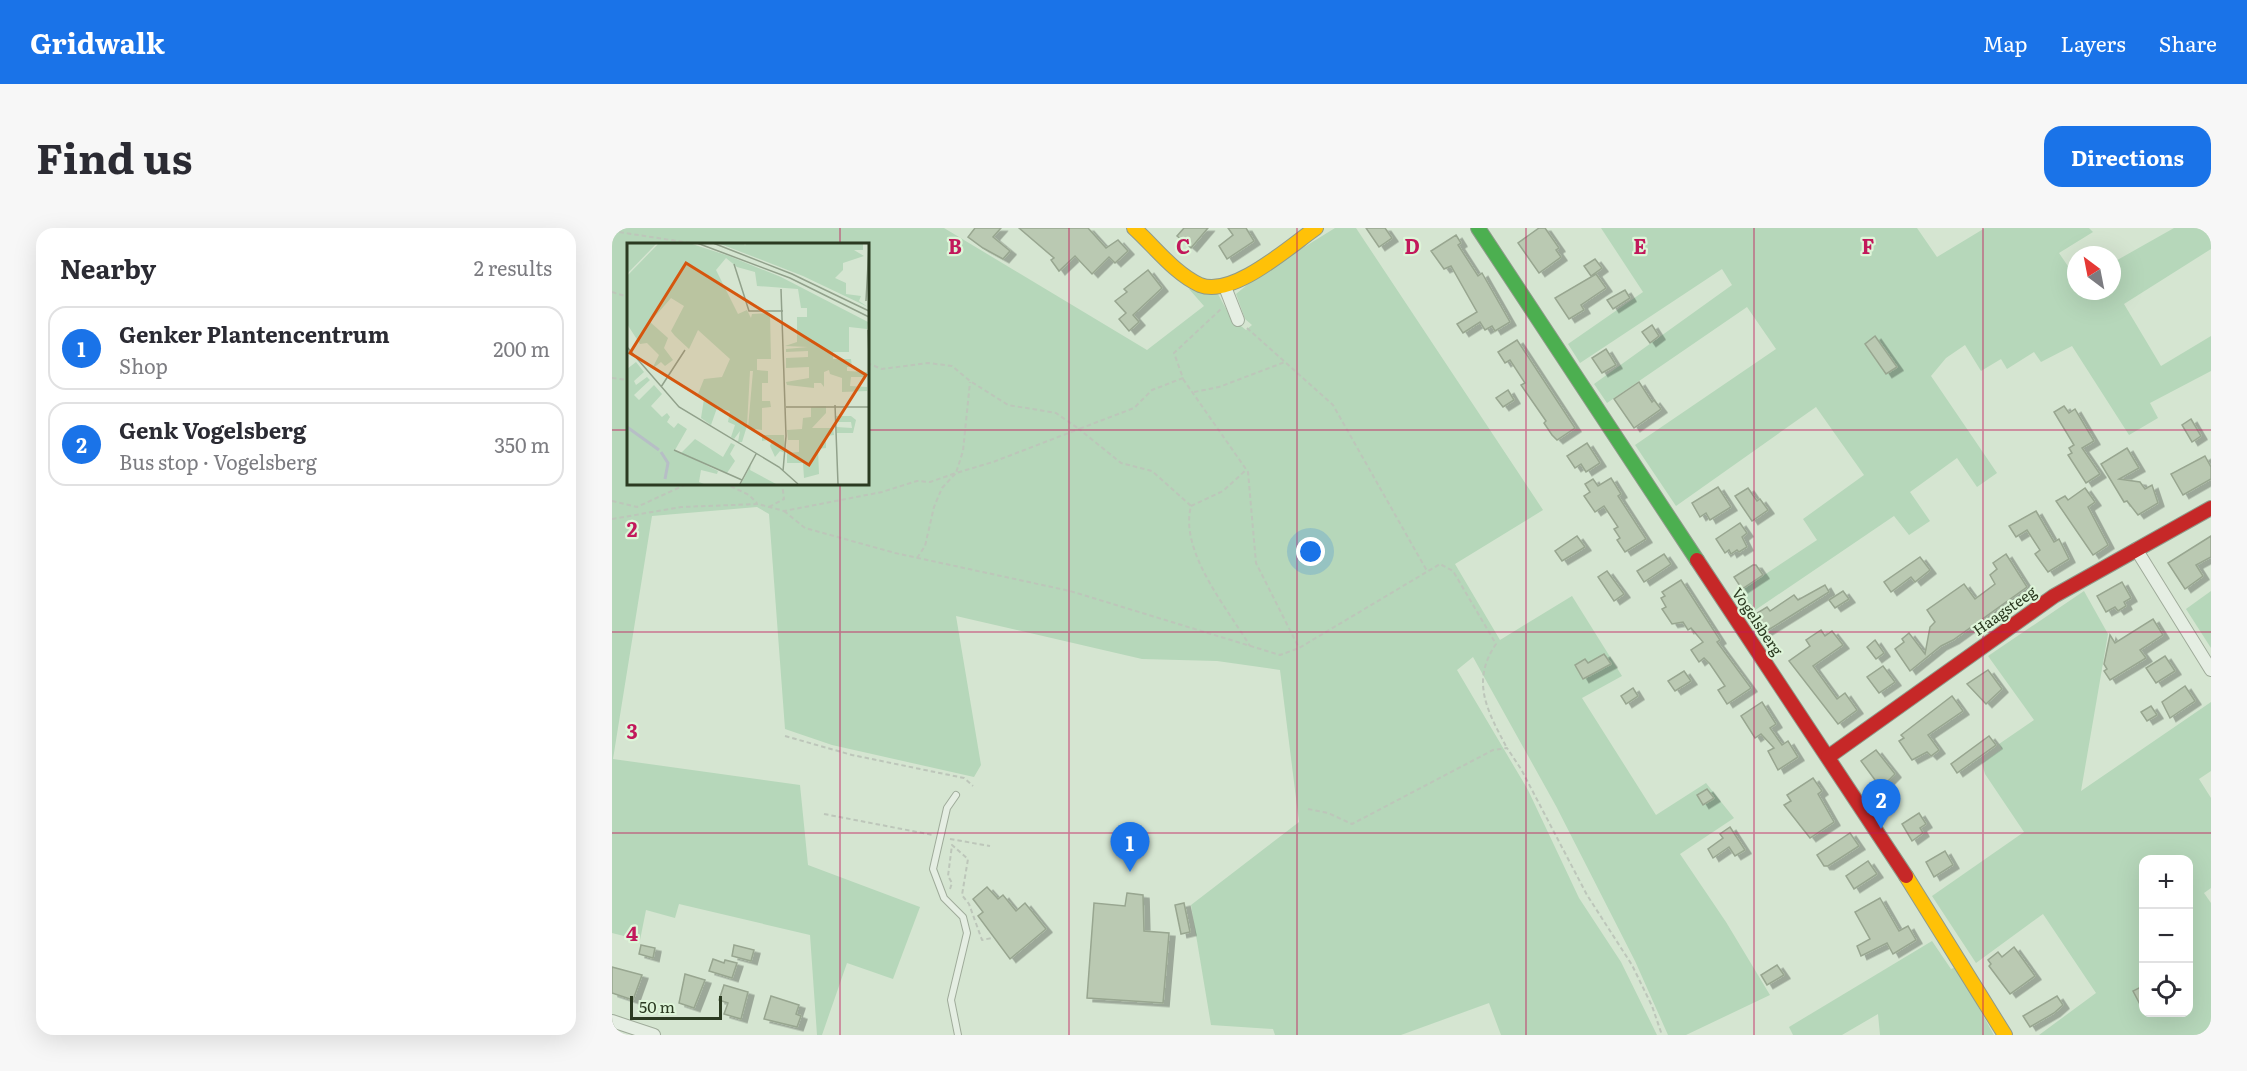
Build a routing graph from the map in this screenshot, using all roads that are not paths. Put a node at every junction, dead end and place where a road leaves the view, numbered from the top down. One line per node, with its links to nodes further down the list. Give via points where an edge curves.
1 (1134, 228): 4 (street, via 1201,285)
2 (1316, 228): 4 (street)
3 (1479, 228): 9 (street, Vogelsberg)
4 (1226, 287): 5 (street)
5 (1238, 320)
6 (2211, 508): 7 (street, Haagsteeg)
7 (2136, 549): 8 (street); 9 (street, Haagsteeg, via 2006,628)
8 (2211, 670)
9 (1828, 757): 14 (street, Vogelsberg)
10 (956, 795): 13 (lane, via 947,808 933,869 947,900 963,917 967,933 951,1000)
11 (612, 1021): 12 (street)
12 (654, 1035)
13 (958, 1035)
14 (2005, 1035)

